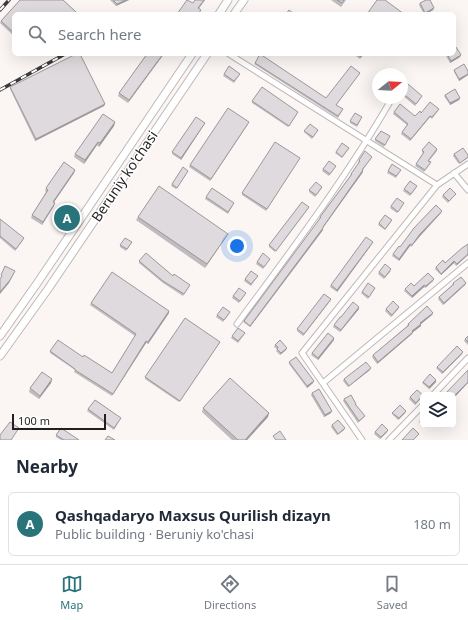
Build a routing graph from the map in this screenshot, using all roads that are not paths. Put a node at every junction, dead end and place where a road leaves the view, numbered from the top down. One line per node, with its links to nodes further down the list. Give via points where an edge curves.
1 (228, 0): 3 (main road)
2 (244, 0): 4 (main road)
3 (220, 12)
4 (235, 12)
5 (191, 56): 15 (main road, Beruniy ko'chasi)
6 (206, 56): 16 (main road, Beruniy ko'chasi)
7 (232, 56): 9 (street)
8 (389, 104): 9 (street)
9 (367, 141): 12 (street); 17 (street)
10 (468, 164): 11 (street)
11 (454, 173): 12 (street); 13 (street)
12 (437, 185): 21 (street, via 302,353)
13 (468, 190)
14 (468, 263): 21 (street)
15 (38, 282): 16 (main road); 18 (main road, Beruniy ko'chasi)
16 (48, 289): 19 (main road, Beruniy ko'chasi)
17 (236, 324)
18 (0, 336)
19 (0, 356)
20 (468, 358): 22 (street)
21 (323, 383): 24 (street)
22 (436, 392)
23 (420, 408): 25 (street)
24 (362, 440)
25 (389, 440)

